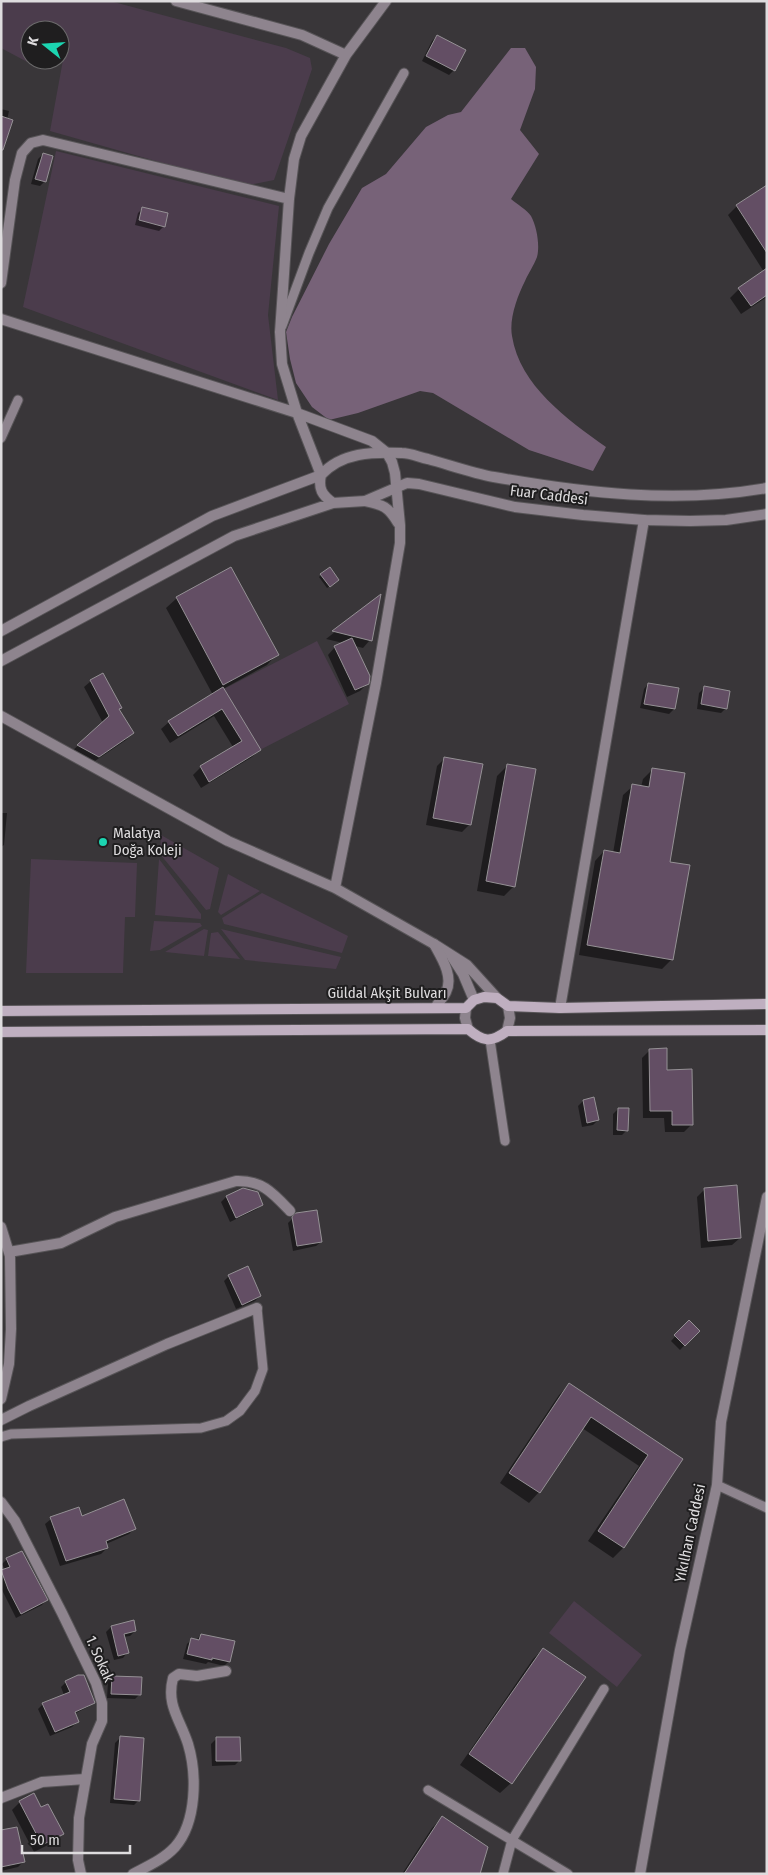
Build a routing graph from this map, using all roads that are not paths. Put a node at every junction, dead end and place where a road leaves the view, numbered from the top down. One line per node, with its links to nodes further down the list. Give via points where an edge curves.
1 (176, 1): 3 (street, via 302,35)
2 (386, 1): 3 (street)
3 (346, 55): 5 (street, via 301,136 294,159)
4 (404, 73): 8 (lane, via 328,208)
5 (289, 199): 6 (street, via 44,140 31,143 22,153 15,180); 8 (street)
6 (1, 283)
7 (1, 320): 10 (street)
8 (280, 332): 10 (street, via 282,364)
9 (18, 400): 11 (lane)
10 (297, 413): 12 (street, via 372,440); 13 (street)
11 (1, 438)
12 (387, 453): 13 (street, via 342,459); 14 (street); 15 (street, via 405,453 492,477 634,495 701,496)
13 (321, 475): 17 (street, via 320,491); 21 (street, via 212,516)
14 (397, 486): 16 (street, Fuar Caddesi); 19 (street, Fuar Caddesi, via 419,484 516,507); 20 (street)
15 (767, 488)
16 (365, 501): 17 (street, Fuar Caddesi); 20 (street, via 381,504 390,510)
17 (333, 503): 22 (street, Fuar Caddesi, via 234,536)
18 (767, 514): 19 (street, Fuar Caddesi, via 726,520)
19 (644, 520): 32 (street)
20 (400, 526): 24 (street, via 400,543 376,683)
21 (1, 631)
22 (1, 661)
23 (1, 716): 24 (street, via 228,841)
24 (335, 888): 25 (street)
25 (434, 944): 26 (street); 31 (street, via 444,961 448,977 447,991)
26 (450, 954): 27 (street, via 467,965); 28 (street, via 463,974)
27 (497, 998): 28 (main road, Güldal Akşit Bulvarı, via 484,997); 30 (main road)
28 (470, 1004): 31 (main road, Güldal Akşit Bulvarı); 34 (street, via 465,1018)
29 (767, 1004): 32 (main road)
30 (508, 1006): 32 (main road); 36 (street)
31 (434, 1008): 33 (main road, Güldal Akşit Bulvarı)
32 (560, 1008)
33 (1, 1011)
34 (468, 1029): 37 (main road); 38 (main road, via 478,1038)
35 (767, 1030): 36 (main road)
36 (507, 1031): 38 (main road)
37 (1, 1032)
38 (490, 1040): 39 (lane)
39 (505, 1141)
40 (767, 1197): 48 (street, Yıkılhan Caddesi, via 722,1422)
41 (290, 1211): 43 (street, via 266,1188 249,1181 236,1182 115,1217 61,1243)
42 (1, 1227): 43 (street)
43 (9, 1252): 45 (street, via 11,1329 9,1364)
44 (257, 1308): 46 (street, via 168,1344); 47 (lane, via 263,1369 255,1391 240,1411 226,1421 201,1428 10,1434)
45 (1, 1399)
46 (1, 1420)
47 (1, 1437)
48 (716, 1485): 50 (lane); 61 (street, Yıkılhan Caddesi, via 680,1650)
49 (1, 1502): 53 (street, 1. Sokak, via 15,1521 62,1613 100,1696 102,1721 92,1744)
50 (767, 1508)
51 (226, 1671): 58 (street, via 197,1676 179,1674 173,1678 172,1706 188,1742 194,1767 189,1815 183,1836 175,1846 164,1857)
52 (604, 1689): 56 (lane)
53 (85, 1780): 55 (street, via 42,1782); 57 (street, 1. Sokak, via 79,1818)
54 (428, 1790): 56 (lane)
55 (1, 1798)
56 (512, 1840): 59 (lane); 60 (lane)
57 (81, 1874)
58 (133, 1874)
59 (503, 1874)
60 (568, 1874)
61 (640, 1874)

